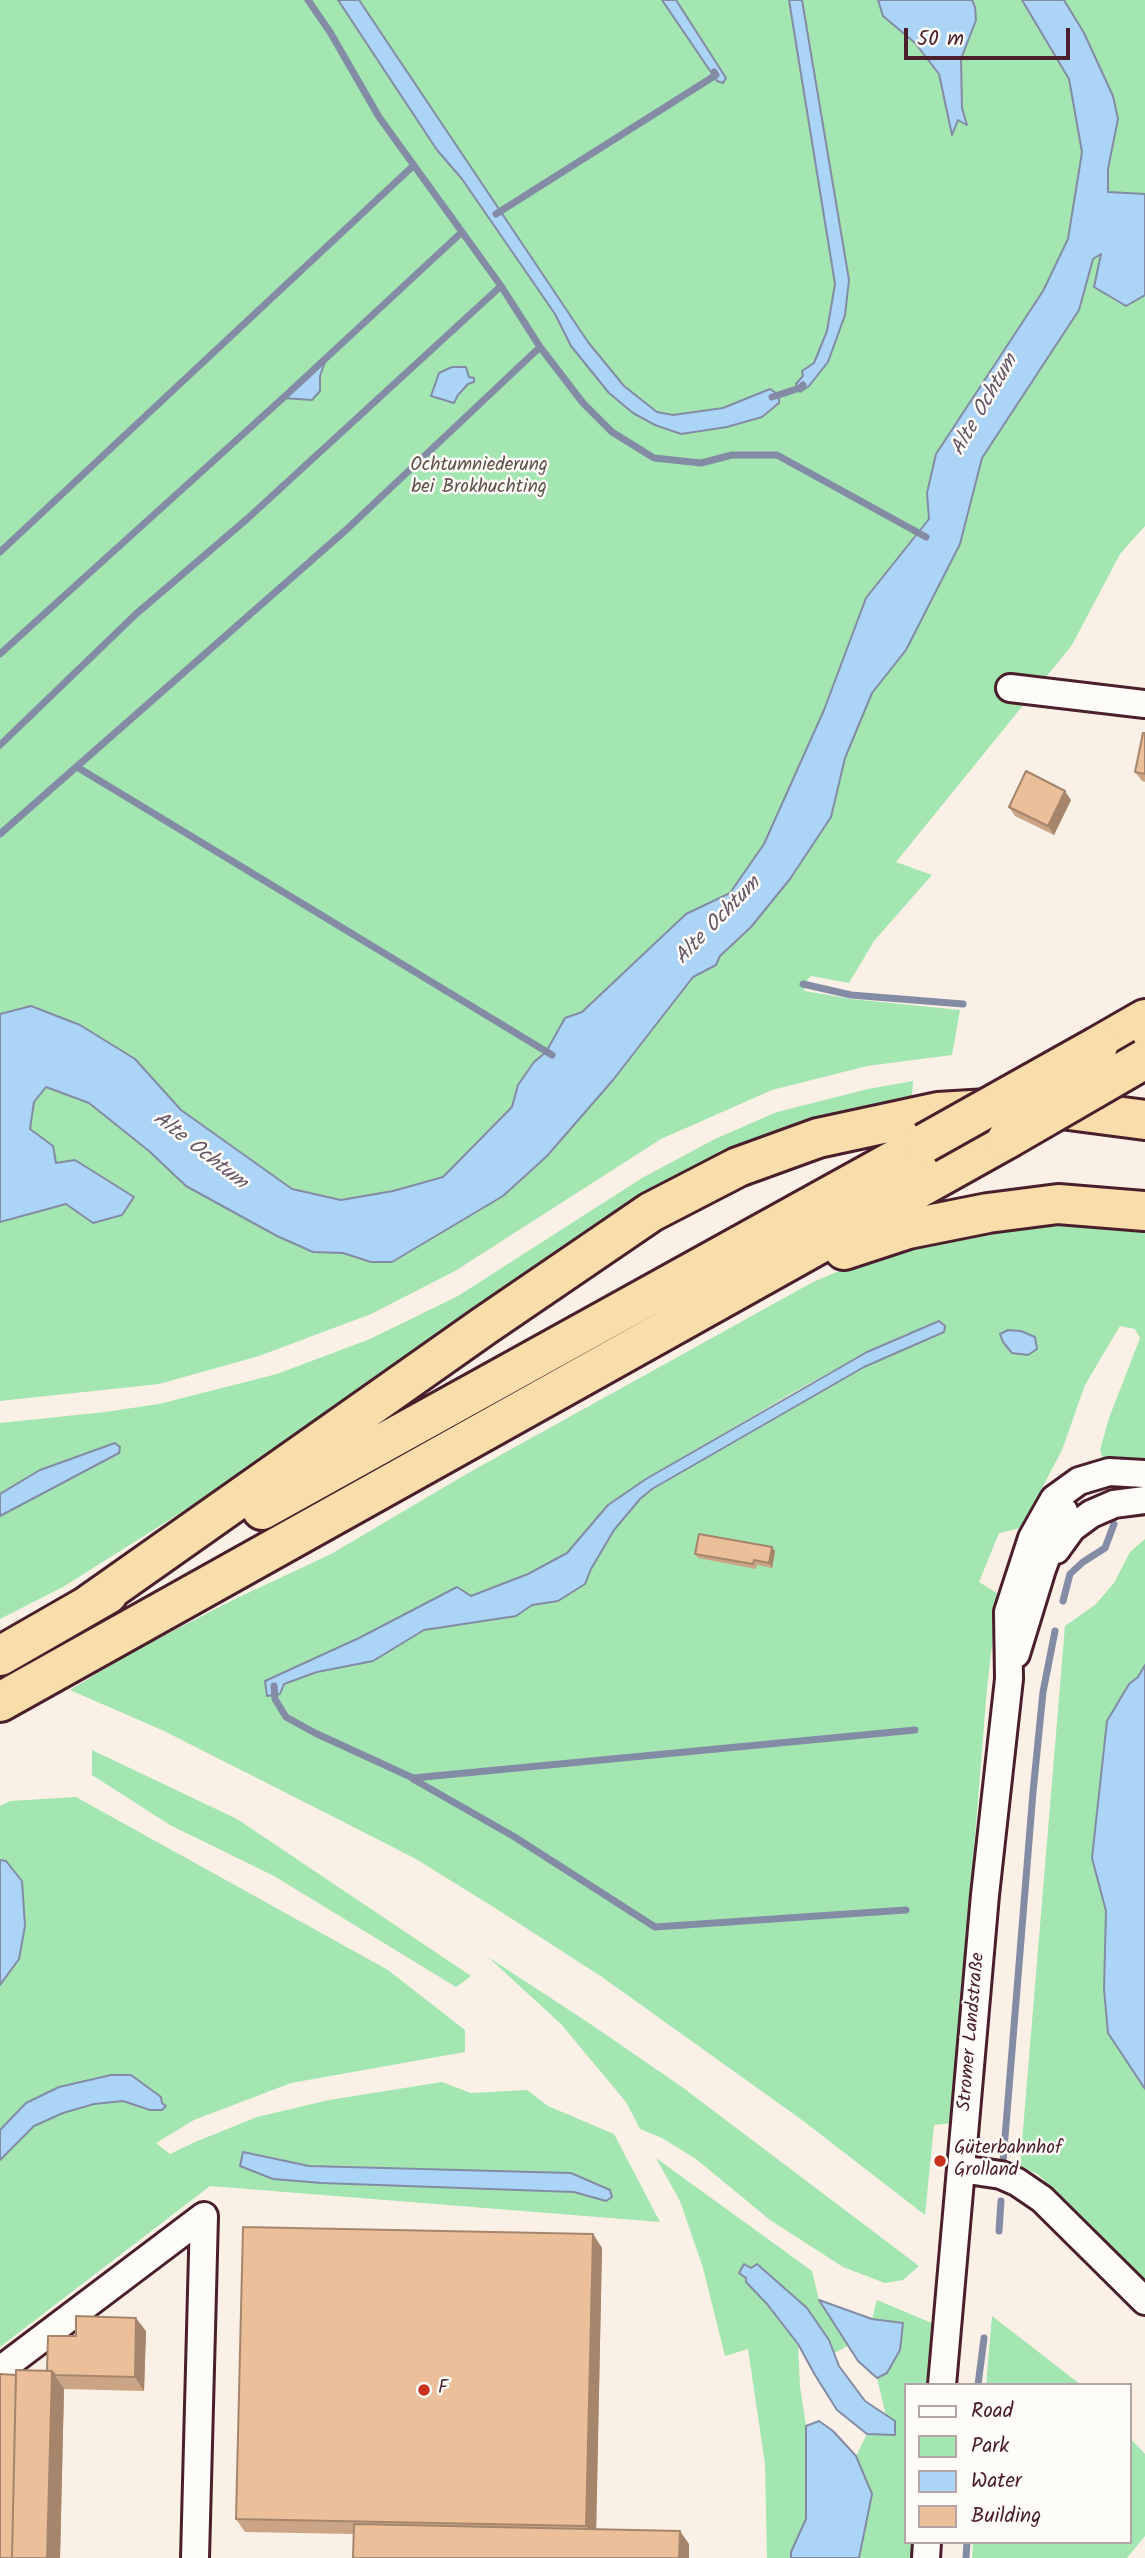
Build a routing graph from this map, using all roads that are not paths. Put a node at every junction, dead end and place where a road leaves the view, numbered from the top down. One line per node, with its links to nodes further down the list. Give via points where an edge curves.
1 (1010, 688): 2 (street)
2 (1145, 704)
3 (1145, 1019): 12 (highway, bridge)
4 (1145, 1059): 7 (highway, bridge)
5 (1145, 1120): 12 (highway, via 1038,1106 938,1112 818,1138 737,1167 651,1212)
6 (1145, 1211): 7 (highway, via 1059,1204 908,1229 838,1252)
7 (707, 1308): 15 (highway)
8 (1145, 1474): 9 (street, Stromer Landstraße, via 1109,1472)
9 (1079, 1481): 11 (street, Stromer Landstraße); 14 (street, Stromer Landstraße, via 1054,1499 1032,1538 1008,1612)
10 (1145, 1500): 11 (street, Stromer Landstraße, via 1114,1504 1091,1514 1072,1528)
11 (1042, 1569): 14 (street, Stromer Landstraße)
12 (87, 1606): 13 (highway)
13 (0, 1656)
14 (1009, 1679): 16 (street, Stromer Landstraße)
15 (0, 1702)
16 (961, 2169): 17 (street, via 1002,2175 1042,2199); 19 (street, Stromer Landstraße)
17 (1145, 2301)
18 (0, 2370): 20 (street, via 204,2216)
19 (942, 2383)
20 (195, 2558)

